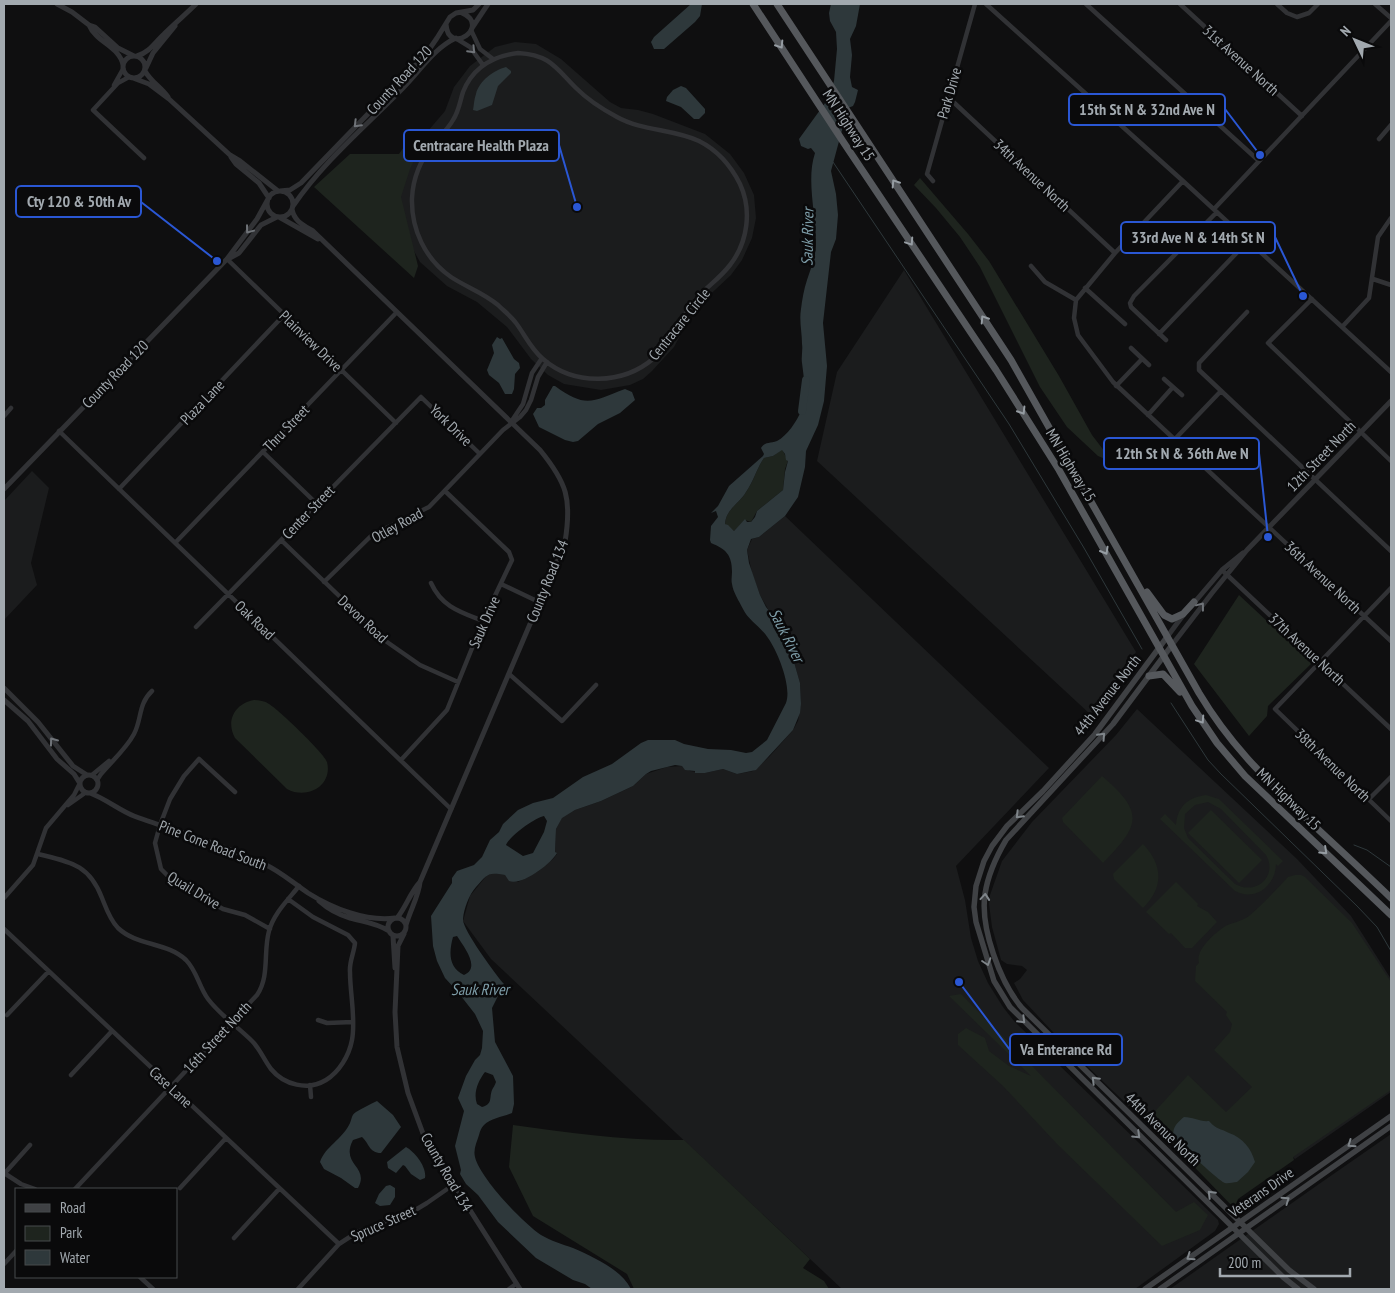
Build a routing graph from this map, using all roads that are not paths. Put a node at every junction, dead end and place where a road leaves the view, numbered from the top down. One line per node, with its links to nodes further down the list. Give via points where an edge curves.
1 (57, 4): 19 (street)
2 (196, 4): 17 (street)
3 (479, 4): 15 (street, via 473,10)
4 (488, 4): 20 (street)
5 (753, 4): 114 (highway, MN Highway 15, one-way to 114, via 996,370 1059,470)
6 (777, 4): 23 (highway, MN Highway 15)
7 (782, 4): 23 (highway)
8 (975, 4): 30 (street, Park Drive)
9 (986, 4): 39 (street)
10 (1086, 4): 37 (street)
11 (1180, 4): 32 (street, 31st Avenue North)
12 (1277, 4): 13 (street, via 1297,17 1309,13)
13 (1318, 4)
14 (1375, 4): 16 (street)
15 (459, 13): 18 (street, via 452,14); 20 (street, via 468,17 472,23)
16 (1391, 20): 32 (street)
17 (178, 22): 22 (street, via 148,52); 27 (street, via 155,49)
18 (446, 22): 21 (street, via 448,33); 40 (street, County Road 120, one-way to 40, via 426,54 301,183 290,190)
19 (89, 25): 22 (street, via 96,27 118,48); 26 (street, via 120,56)
20 (471, 30): 21 (street, via 464,38); 24 (street, via 480,49)
21 (457, 39): 25 (street, one-way to 25, via 470,47); 42 (street, County Road 120, via 438,50 350,140 307,186)
22 (136, 56): 26 (street, via 125,61); 27 (street, via 143,60)
23 (811, 57): 95 (highway, MN Highway 15, one-way to 23, via 1011,360)
24 (492, 59): 25 (street, Centracare Circle); 66 (street, Centracare Circle, via 518,53 536,56 552,64 592,102 620,119 704,144 721,157 733,173 747,206 744,238 734,259 696,298 668,342 646,364 624,375 587,379)
25 (483, 65): 64 (street, Centracare Circle, via 467,84 453,122 429,150 419,168 412,199 415,227 426,252 442,270 496,304 516,323)
26 (123, 68): 28 (street); 29 (street)
27 (145, 69): 28 (street, via 140,76); 31 (street, via 151,81)
28 (131, 78): 29 (street, via 118,83); 31 (street, via 148,84)
29 (108, 94): 36 (street, via 93,110)
30 (948, 97): 38 (street, Park Drive, via 927,174); 48 (street, 34th Avenue North)
31 (169, 99): 35 (street)
32 (1302, 116): 37 (street)
33 (1391, 125): 34 (street)
34 (1378, 139)
35 (230, 155): 40 (street); 41 (street, via 259,183)
36 (144, 158)
37 (1259, 161): 43 (street)
38 (933, 181)
39 (1183, 181): 43 (street); 48 (street)
40 (279, 191): 41 (street); 42 (street, via 290,195)
41 (268, 198): 44 (street, via 268,210); 49 (street, County Road 120, one-way to 49, via 257,219)
42 (293, 207): 44 (street, via 287,215); 46 (street, County Road 134, via 296,219)
43 (1215, 210): 47 (street); 61 (street, via 1130,303)
44 (278, 217): 46 (street, County Road 134); 49 (street, County Road 120, via 261,225 239,253)
45 (1391, 218): 51 (street, via 1378,237)
46 (320, 240): 57 (street, County Road 134)
47 (1248, 241): 54 (street); 61 (street)
48 (1115, 253): 53 (street)
49 (227, 259): 58 (street, Plainview Drive); 82 (street, County Road 120)
50 (1031, 266): 55 (street, via 1045,282)
51 (1373, 279): 52 (street); 60 (street, via 1369,298)
52 (1391, 285)
53 (1085, 288): 55 (street); 59 (street)
54 (1312, 299): 60 (street); 83 (street, via 1268,343)
55 (1076, 300): 71 (street, 36th Avenue North, via 1074,318 1078,335)
56 (1247, 312): 73 (street, via 1199,364 1199,370)
57 (396, 313): 68 (street, Thru Street); 81 (street, County Road 134)
58 (284, 315): 68 (street, Plainview Drive); 90 (street, Plaza Lane)
59 (1125, 324)
60 (1342, 327): 69 (street)
61 (1159, 334): 62 (street)
62 (1166, 340)
63 (1131, 348): 65 (street)
64 (542, 358): 66 (street, Centracare Circle); 81 (street, via 532,373 523,404)
65 (1142, 359): 67 (street); 71 (street)
66 (548, 362): 81 (street, via 538,377 526,410)
67 (1149, 365)
68 (341, 370): 80 (street, Plainview Drive); 85 (street, Thru Street)
69 (1391, 372)
70 (1164, 379): 72 (street)
71 (1116, 386): 78 (street, 36th Avenue North)
72 (1173, 387): 74 (street); 78 (street)
73 (1221, 391): 84 (street); 88 (street)
74 (1182, 395)
75 (421, 397): 80 (street, Center Street); 86 (street, York Drive)
76 (1391, 401): 83 (street, 12th Street North)
77 (11, 408): 79 (street)
78 (1148, 415): 84 (street, 36th Avenue North)
79 (4, 416)
80 (396, 423): 92 (street, Center Street)
81 (511, 424): 86 (street, Otley Road); 106 (street, County Road 134, via 555,468 568,499 565,542)
82 (60, 431): 89 (street, County Road 120); 90 (street, Oak Road)
83 (1362, 432): 87 (street); 88 (street, 12th Street North)
84 (1175, 439): 93 (street, 36th Avenue North)
85 (263, 452): 92 (street); 96 (street, Thru Street)
86 (480, 454): 91 (street, Otley Road)
87 (1391, 461)
88 (1316, 480): 93 (street, 12th Street North); 98 (street)
89 (4, 489)
90 (119, 489): 96 (street, Oak Road)
91 (445, 491): 101 (street, Otley Road, via 429,507 372,535); 103 (street, Sauk Drive, via 509,552 512,560)
92 (317, 504): 94 (street, Center Street)
93 (1270, 527): 97 (street, 12th Street North); 108 (street, 36th Avenue North)
94 (281, 540): 101 (street, Devon Road); 105 (street, Center Street)
95 (1114, 542): 107 (highway, via 1164,616 1178,617); 111 (highway, MN Highway 15)
96 (175, 543): 105 (street, Oak Road)
97 (1248, 550): 99 (street, 12th Street North); 100 (street, 12th Street North)
98 (1391, 550)
99 (1222, 570): 100 (street, 37th Avenue North); 107 (street, 12th Street North)
100 (1227, 575): 113 (street, 12th Street North, one-way to 100); 116 (street, 37th Avenue North)
101 (324, 582): 119 (street, Devon Road, via 387,642 420,665)
102 (431, 583): 109 (street, via 436,594 456,610)
103 (501, 584): 106 (street); 109 (street, Sauk Drive)
104 (1391, 588): 108 (street)
105 (228, 594): 110 (street, Center Street); 127 (street, Oak Road)
106 (539, 602): 117 (street, County Road 134)
107 (1194, 602): 111 (street, 12th Street North)
108 (1364, 616): 112 (street, 36th Avenue North); 116 (street)
109 (483, 621): 119 (street, Sauk Drive)
110 (196, 627)
111 (1167, 637): 113 (highway, MN Highway 15); 114 (main road, 44th Avenue North)
112 (1391, 641)
113 (1172, 645): 115 (main road, 12th Street North); 147 (highway, MN Highway 15, via 1209,709 1246,759)
114 (1160, 647): 115 (highway, MN Highway 15); 128 (main road, 44th Avenue North)
115 (1164, 656): 118 (main road, 44th Avenue North); 124 (highway, MN Highway 15)
116 (1320, 662): 125 (street, 37th Avenue North); 136 (street, 38th Avenue North, via 1275,709)
117 (509, 674): 120 (street, via 562,721); 138 (street, County Road 134)
118 (1149, 676): 124 (highway, via 1167,676); 128 (main road, 44th Avenue North, one-way to 118, via 1113,724)
119 (458, 682): 127 (street, Sauk Drive, via 447,710)
120 (596, 685)
121 (4, 688): 129 (street, one-way to 121, via 74,766 38,722)
122 (152, 691): 126 (street, via 143,702 136,730)
123 (4, 700): 132 (street, via 28,721)
124 (1192, 706): 149 (highway, MN Highway 15, one-way to 149, via 1245,776)
125 (1391, 729)
126 (124, 748): 129 (street); 131 (street)
127 (401, 760): 138 (street, Oak Road)
128 (1066, 770): 177 (main road, 44th Avenue North, one-way to 128, via 1022,1008 1002,978 984,907 988,880 1006,840); 178 (main road, 44th Avenue North, one-way to 178, via 1002,832 980,869 975,893 975,919 994,981 1015,1014)
129 (89, 775): 131 (street); 132 (street)
130 (1391, 777): 136 (street)
131 (98, 780): 133 (street)
132 (79, 784): 135 (street, via 81,790); 139 (street)
133 (98, 788): 135 (street); 137 (street, Pine Cone Road South)
134 (235, 792): 141 (street, Quail Drive, via 199,759 170,799)
135 (88, 793): 137 (street, Pine Cone Road South); 139 (street)
136 (1369, 799): 140 (street, 38th Avenue North)
137 (111, 804): 141 (street, Pine Cone Road South)
138 (451, 809): 143 (street, County Road 134)
139 (57, 814): 142 (street, via 43,834)
140 (1391, 821)
141 (160, 825): 144 (street, Pine Cone Road South, via 253,859); 153 (street, Quail Drive, via 155,843 161,869 167,876 223,909 245,914)
142 (38, 854): 146 (street, via 28,872); 160 (street, via 71,862 84,870 96,884 113,922 127,934 181,956 196,972 208,998)
143 (420, 882): 150 (street, County Road 134); 151 (street, County Road 134)
144 (299, 886): 145 (street, Pine Cone Road South); 148 (street, 16th Street North)
145 (311, 894): 150 (street, Pine Cone Road South, via 360,915); 154 (street, Pine Cone Road South, via 327,908 378,925)
146 (4, 898)
147 (1391, 898)
148 (288, 899): 153 (street, 16th Street North); 161 (street, via 313,917 348,934 355,943 349,971)
149 (1391, 915)
150 (396, 918): 151 (street); 154 (street, via 389,923)
151 (406, 925): 155 (street)
152 (4, 929): 156 (street, Case Lane)
153 (270, 929): 160 (street, 16th Street North, via 262,985)
154 (391, 933): 155 (street); 157 (street, County Road 134)
155 (404, 934): 157 (street, County Road 134, via 398,946)
156 (48, 972): 158 (street); 162 (street, Case Lane)
157 (396, 986): 172 (street, County Road 134, via 397,1047 406,1086 425,1139)
158 (7, 1015)
159 (318, 1020): 161 (street)
160 (232, 1022): 164 (street, via 256,1046 278,1076 293,1084); 165 (street, 16th Street North)
161 (353, 1022): 164 (street, via 351,1044 338,1069 325,1081)
162 (112, 1031): 163 (street); 165 (street, Case Lane)
163 (71, 1076)
164 (310, 1086): 166 (street)
165 (171, 1087): 169 (street, Case Lane); 174 (street, 16th Street North)
166 (311, 1097)
167 (1391, 1116): 177 (main road, Veterans Drive, one-way to 177)
168 (1391, 1126): 179 (main road, Veterans Drive, one-way to 168)
169 (226, 1138): 175 (street); 176 (street, Case Lane)
170 (30, 1145): 171 (street)
171 (4, 1174): 173 (street)
172 (453, 1185): 182 (street, Spruce Street, via 412,1212 359,1231); 186 (street, County Road 134)
173 (32, 1188)
174 (76, 1188)
175 (180, 1188)
176 (279, 1190): 181 (street); 182 (street, Case Lane)
177 (1240, 1222): 178 (main road, Veterans Drive); 179 (main road, 44th Avenue North)
178 (1232, 1227): 180 (main road, 44th Avenue North); 190 (main road, Veterans Drive, one-way to 190)
179 (1246, 1228): 180 (main road, Veterans Drive); 193 (main road, 44th Avenue North, via 1289,1270)
180 (1239, 1233): 191 (main road, Veterans Drive); 192 (main road, 44th Avenue North)
181 (234, 1238)
182 (339, 1244): 188 (street, Spruce Street)
183 (15, 1252): 184 (street)
184 (4, 1264)
185 (141, 1278): 187 (street)
186 (518, 1287): 189 (street)
187 (153, 1289)
188 (298, 1289)
189 (509, 1289)
190 (1145, 1289)
191 (1160, 1289)
192 (1298, 1289)
193 (1314, 1289)

